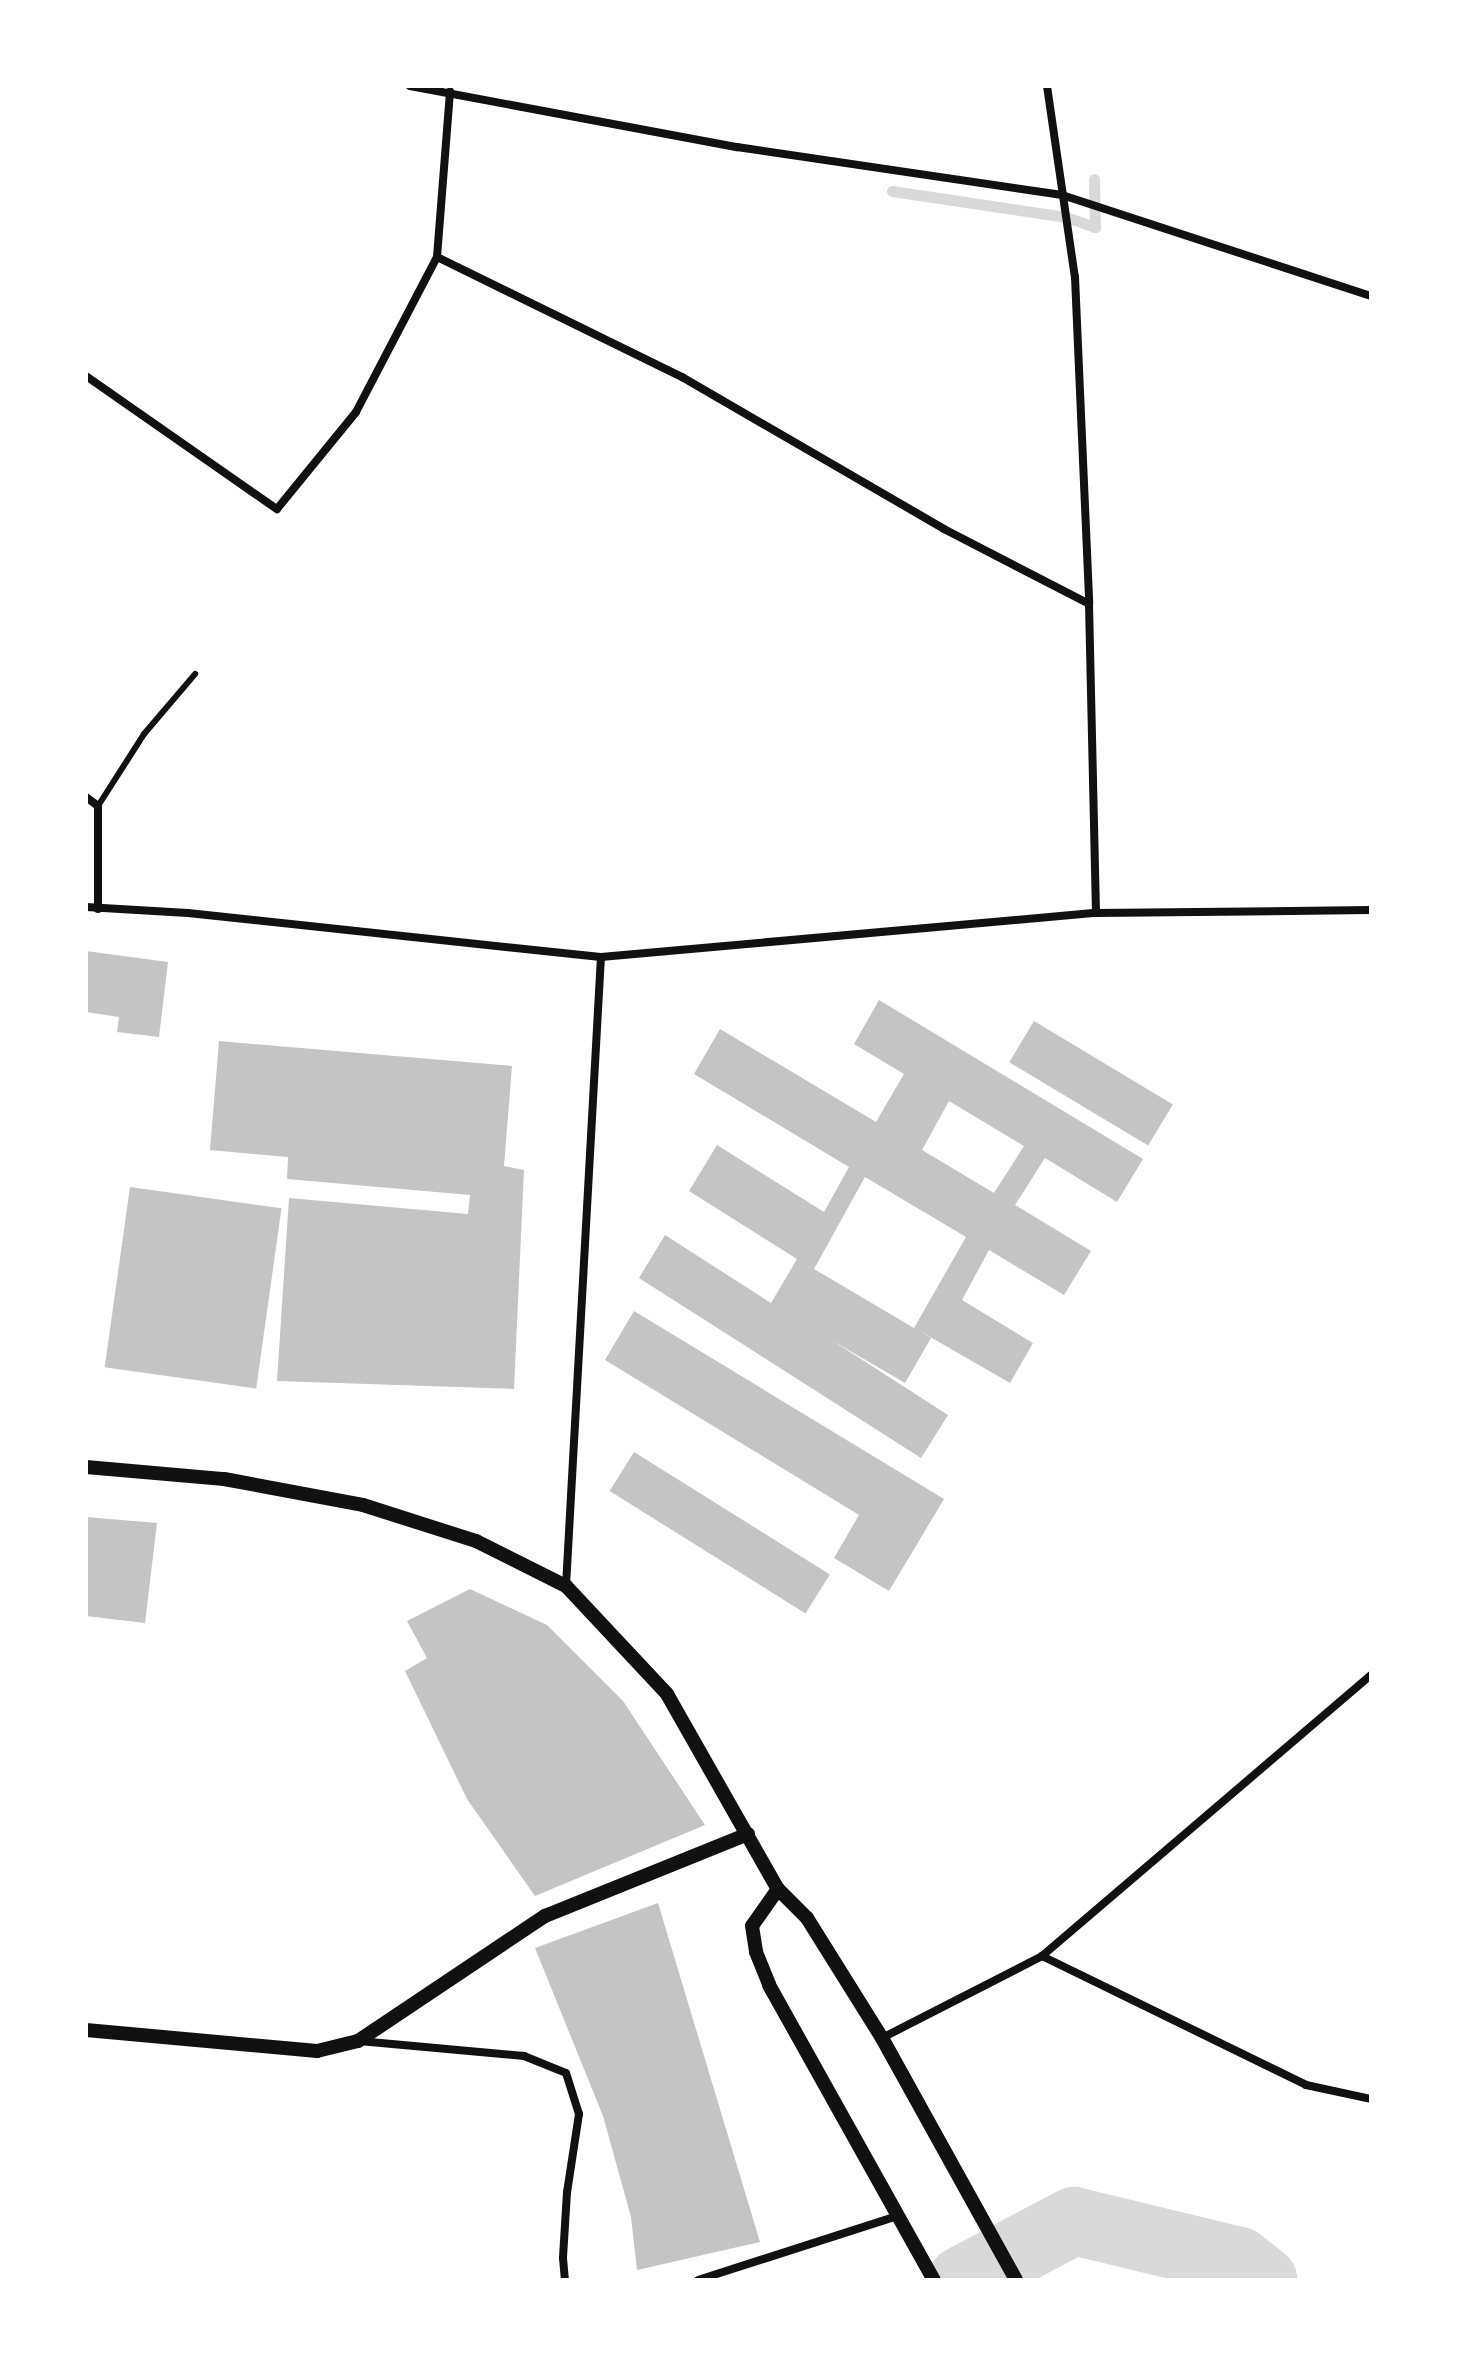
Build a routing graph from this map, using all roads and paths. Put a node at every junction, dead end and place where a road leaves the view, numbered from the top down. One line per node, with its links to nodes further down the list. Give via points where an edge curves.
1 (410, 86): 3 (street)
2 (1047, 86): 4 (street)
3 (450, 92): 4 (street, via 737,147); 5 (street)
4 (1062, 195): 6 (street); 8 (street, via 1075,277)
5 (437, 257): 7 (street, via 356,412 277,509); 8 (street, via 682,377 944,529)
6 (1371, 296)
7 (86, 376)
8 (1089, 604): 15 (street)
9 (195, 674): 11 (lane, via 144,734)
10 (86, 797): 11 (street)
11 (98, 806): 13 (street)
12 (86, 907): 13 (street)
13 (98, 909): 16 (street, via 188,913)
14 (1371, 910): 15 (street)
15 (1096, 913): 16 (street)
16 (601, 957): 18 (street)
17 (86, 1467): 18 (street, via 224,1479 363,1505 476,1541)
18 (566, 1586): 20 (street, via 667,1694)
19 (1371, 1675): 22 (street)
20 (748, 1834): 21 (street); 25 (street, via 545,1916)
21 (778, 1889): 24 (street, via 807,1918); 27 (street, via 752,1926 756,1952 769,1985)
22 (1042, 1956): 24 (street); 26 (street, via 1306,2085)
23 (86, 2030): 25 (street, via 317,2051)
24 (882, 2038): 31 (street)
25 (358, 2041): 28 (street, via 524,2056 566,2073 579,2114 567,2192)
26 (1371, 2099)
27 (897, 2216): 29 (street); 30 (street)
28 (565, 2280)
29 (698, 2280)
30 (934, 2280)
31 (1016, 2280)

